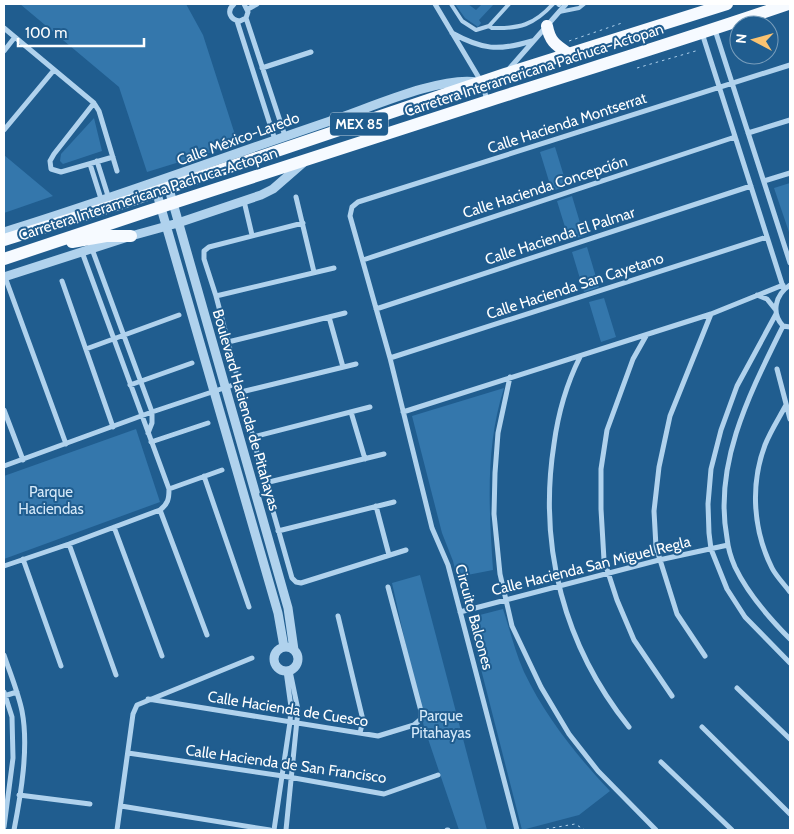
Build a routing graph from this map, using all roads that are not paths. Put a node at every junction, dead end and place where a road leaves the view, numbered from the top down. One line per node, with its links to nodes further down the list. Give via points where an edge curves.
1 (234, 4): 11 (street)
2 (257, 4): 12 (street)
3 (435, 4): 20 (street)
4 (451, 4): 16 (lane, via 462,21 476,30)
5 (509, 4): 16 (lane)
6 (553, 4): 16 (lane, via 531,23 505,28)
7 (566, 4): 13 (street)
8 (584, 4): 13 (lane)
9 (728, 4): 25 (main road, Carretera Interamericana Pachuca-Actopan / MEX 85)
10 (788, 4): 19 (main road, Carretera Interamericana Pachuca-Actopan / MEX 85)
11 (228, 6): 15 (street, via 232,18)
12 (246, 6): 14 (street)
13 (559, 12): 17 (street)
14 (246, 18): 15 (street); 27 (street)
15 (237, 21): 39 (street)
16 (489, 26)
17 (547, 26): 22 (street); 25 (main road, via 552,41)
18 (4, 28): 21 (street)
19 (708, 31): 31 (street); 32 (street); 34 (main road, Carretera Interamericana Pachuca-Actopan / MEX 85)
20 (452, 32): 22 (street, via 470,43 490,48 510,48); 30 (street)
21 (15, 37): 23 (street); 28 (street)
22 (534, 41): 29 (street)
23 (4, 51)
24 (311, 52): 27 (street)
25 (569, 54): 29 (main road, Carretera Interamericana Pachuca-Actopan / MEX 85)
26 (790, 64): 31 (street, Calle Hacienda Montserrat)
27 (262, 68): 37 (street)
28 (54, 70): 36 (street); 41 (street)
29 (505, 74): 30 (main road, Carretera Interamericana Pachuca-Actopan / MEX 85); 34 (main road, via 509,85)
30 (482, 83): 33 (main road, Carretera Interamericana Pachuca-Actopan / MEX 85); 35 (street); 43 (street, Calle México-Laredo, via 464,80 434,86)
31 (732, 83): 32 (street, Calle Hacienda Montserrat); 42 (street)
32 (720, 87): 44 (street); 64 (street, Calle Hacienda Montserrat, via 358,202)
33 (459, 90): 38 (main road, via 467,99); 54 (main road, Carretera Interamericana Pachuca-Actopan / MEX 85)
34 (519, 92): 35 (main road, Carretera Interamericana Pachuca-Actopan / MEX 85)
35 (487, 101): 38 (main road, Carretera Interamericana Pachuca-Actopan / MEX 85)
36 (94, 103): 46 (street); 49 (street, via 54,154 50,169 61,172)
37 (276, 109): 39 (street); 43 (street)
38 (465, 109): 47 (main road, Carretera Interamericana Pachuca-Actopan / MEX 85)
39 (266, 112): 45 (street)
40 (790, 120): 42 (street)
41 (4, 130)
42 (748, 133): 51 (street)
43 (285, 136): 45 (street, Calle México-Laredo)
44 (736, 137): 53 (street); 78 (street, Calle Hacienda Concepción)
45 (275, 140): 56 (street, Calle México-Laredo)
46 (113, 157): 48 (street); 50 (street)
47 (306, 160): 58 (main road, Carretera Interamericana Pachuca-Actopan / MEX 85); 62 (street, via 273,189)
48 (97, 162): 49 (street); 61 (street)
49 (90, 164): 61 (street)
50 (117, 171)
51 (760, 171): 53 (street); 55 (street)
52 (790, 173): 55 (street)
53 (748, 174): 57 (street)
54 (194, 178): 56 (main road, Carretera Interamericana Pachuca-Actopan / MEX 85); 58 (main road, via 191,185)
55 (764, 181): 79 (street)
56 (161, 185): 59 (main road, Carretera Interamericana Pachuca-Actopan / MEX 85); 63 (street, Boulevard Hacienda de Pitahayas)
57 (751, 186): 72 (street); 88 (street, Calle Hacienda El Palmar)
58 (197, 195): 63 (main road, Carretera Interamericana Pachuca-Actopan / MEX 85)
59 (129, 197): 61 (street); 65 (main road, via 136,208); 73 (main road, Carretera Interamericana Pachuca-Actopan / MEX 85)
60 (296, 197): 67 (street)
61 (106, 200): 69 (street)
62 (244, 202): 66 (street); 70 (street)
63 (167, 204): 65 (main road, Carretera Interamericana Pachuca-Actopan / MEX 85); 66 (street, Boulevard Hacienda de Pitahayas); 68 (street, Boulevard Hacienda de Pitahayas)
64 (352, 207): 78 (street, Circuito Balcones, via 350,216)
65 (133, 215): 74 (main road, Carretera Interamericana Pachuca-Actopan / MEX 85)
66 (178, 223): 68 (street); 111 (street, Boulevard Hacienda de Pitahayas)
67 (303, 223): 70 (street); 81 (street)
68 (167, 226): 71 (street); 112 (street, Boulevard Hacienda de Pitahayas)
69 (4, 232)
70 (252, 235): 87 (street, via 209,246 204,251)
71 (131, 236): 74 (main road, via 106,236); 75 (street)
72 (767, 237): 85 (street); 102 (street, Calle Hacienda San Cayetano)
73 (4, 240)
74 (39, 247): 77 (main road, Carretera Interamericana Pachuca-Actopan / MEX 85)
75 (92, 249): 76 (street); 96 (street)
76 (82, 252): 82 (street); 98 (street)
77 (4, 259)
78 (363, 260): 88 (street, Circuito Balcones)
79 (790, 263)
80 (334, 268): 81 (street)
81 (314, 272): 87 (street)
82 (4, 277): 127 (street)
83 (62, 281): 100 (street)
84 (790, 285): 85 (street)
85 (783, 288): 86 (street); 89 (street)
86 (757, 295): 89 (street, via 767,299); 91 (street)
87 (216, 296): 99 (street)
88 (376, 309): 102 (street, Circuito Balcones)
89 (776, 311): 94 (street, via 777,320); 143 (street, via 737,386 721,430 711,469 708,504)
90 (345, 313): 93 (street)
91 (711, 314): 97 (street); 147 (street, via 670,416 659,467 654,511)
92 (180, 315): 96 (street)
93 (329, 317): 99 (street); 105 (street)
94 (783, 326): 95 (street); 142 (street, via 750,398 730,452 724,480 724,523)
95 (790, 327)
96 (124, 335): 98 (street); 108 (street)
97 (646, 335): 101 (street); 149 (street, via 633,359 607,430 601,469 601,509 604,560)
98 (114, 339): 100 (street); 110 (street)
99 (228, 342): 109 (street)
100 (86, 349): 123 (street)
101 (580, 357): 107 (street); 150 (street, via 565,393 551,464 548,508 552,556)
102 (390, 358): 119 (street, Circuito Balcones)
103 (192, 363): 108 (street)
104 (356, 364): 105 (street)
105 (342, 367): 113 (street)
106 (777, 369): 114 (street)
107 (510, 377): 119 (street); 153 (street, via 498,433 494,514)
108 (141, 382): 110 (street); 117 (street)
109 (239, 383): 111 (street); 113 (street)
110 (130, 385): 120 (street)
111 (225, 387): 112 (street); 160 (street, Boulevard Hacienda de Pitahayas, via 288,608)
112 (214, 390): 117 (street); 159 (street, Boulevard Hacienda de Pitahayas, via 278,613)
113 (242, 392): 125 (street)
114 (786, 405): 121 (street); 152 (street, via 765,445 755,507 759,535 772,569)
115 (370, 407): 118 (street)
116 (4, 410): 130 (street)
117 (152, 412): 120 (street); 124 (street)
118 (351, 412): 125 (street); 129 (street)
119 (403, 412): 155 (street, Circuito Balcones, via 432,528 448,565)
120 (141, 416): 123 (street); 124 (street)
121 (790, 419)
122 (208, 423): 126 (street)
123 (113, 427): 127 (street)
124 (148, 433): 126 (street)
125 (252, 437): 134 (street)
126 (151, 442): 135 (street)
127 (66, 444): 130 (street)
128 (384, 454): 129 (street)
129 (364, 459): 134 (street)
130 (23, 460): 131 (street)
131 (4, 466)
132 (222, 470): 133 (street)
133 (204, 476): 135 (street); 154 (street)
134 (265, 483): 140 (street)
135 (169, 489): 138 (street, via 169,498)
136 (394, 502): 137 (street)
137 (376, 506): 140 (street); 145 (street)
138 (160, 510): 139 (street); 157 (street)
139 (114, 527): 141 (street); 162 (street)
140 (278, 531): 145 (street, via 296,582)
141 (69, 544): 146 (street); 168 (street)
142 (728, 544): 143 (street, Calle Hacienda San Miguel Regla); 158 (street, via 745,586)
143 (712, 549): 147 (street, Calle Hacienda San Miguel Regla); 165 (street, via 727,589 745,617)
144 (406, 550): 145 (street)
145 (389, 555)
146 (23, 559): 148 (street); 166 (street)
147 (660, 560): 149 (street, Calle Hacienda San Miguel Regla); 163 (street, via 677,614)
148 (4, 566)
149 (608, 573): 150 (street, Calle Hacienda San Miguel Regla); 172 (street, via 634,640)
150 (559, 586): 153 (street, Calle Hacienda San Miguel Regla); 176 (street, via 573,631 589,666)
151 (388, 587): 178 (street, Calle Hacienda de Cuesco, via 421,719 414,725 378,736)
152 (790, 592)
153 (506, 600): 155 (street, Calle Hacienda San Miguel Regla); 196 (street, via 512,626 524,653 569,734 598,771)
154 (249, 607)
155 (460, 612): 195 (street, Circuito Balcones)
156 (338, 616): 178 (street, via 363,720)
157 (207, 635)
158 (790, 639)
159 (284, 647): 160 (street); 167 (street, via 274,654 274,662 278,669)
160 (294, 650): 167 (street, via 298,660 296,666)
161 (4, 655): 170 (street)
162 (162, 656)
163 (706, 656)
164 (252, 658): 173 (street)
165 (790, 663)
166 (61, 666)
167 (288, 671): 174 (street); 175 (street, via 298,710)
168 (116, 675)
169 (737, 688): 179 (street)
170 (17, 692): 171 (street); 186 (street, via 24,737)
171 (4, 695): 185 (street, via 13,728 13,758)
172 (672, 696)
173 (148, 699): 174 (street, Calle Hacienda de Cuesco); 180 (street, via 137,705 133,714)
174 (290, 722): 175 (street, Calle Hacienda de Cuesco); 183 (street)
175 (297, 723): 178 (street, Calle Hacienda de Cuesco); 184 (street)
176 (629, 727)
177 (702, 727): 189 (street)
178 (360, 734)
179 (790, 740)
180 (128, 753): 183 (street, Calle Hacienda de San Francisco); 188 (street)
181 (661, 762): 197 (street)
182 (438, 775): 184 (street, Calle Hacienda de San Francisco, via 384,794)
183 (283, 776): 184 (street, Calle Hacienda de San Francisco); 193 (street)
184 (290, 778): 194 (street)
185 (7, 793): 190 (street)
186 (19, 794): 187 (street); 191 (street)
187 (90, 804)
188 (121, 806): 192 (street); 193 (street)
189 (790, 814)
190 (4, 827)
191 (14, 830)
192 (117, 830)
193 (272, 830)
194 (286, 830)
195 (517, 830)
196 (656, 830)
197 (732, 830)

